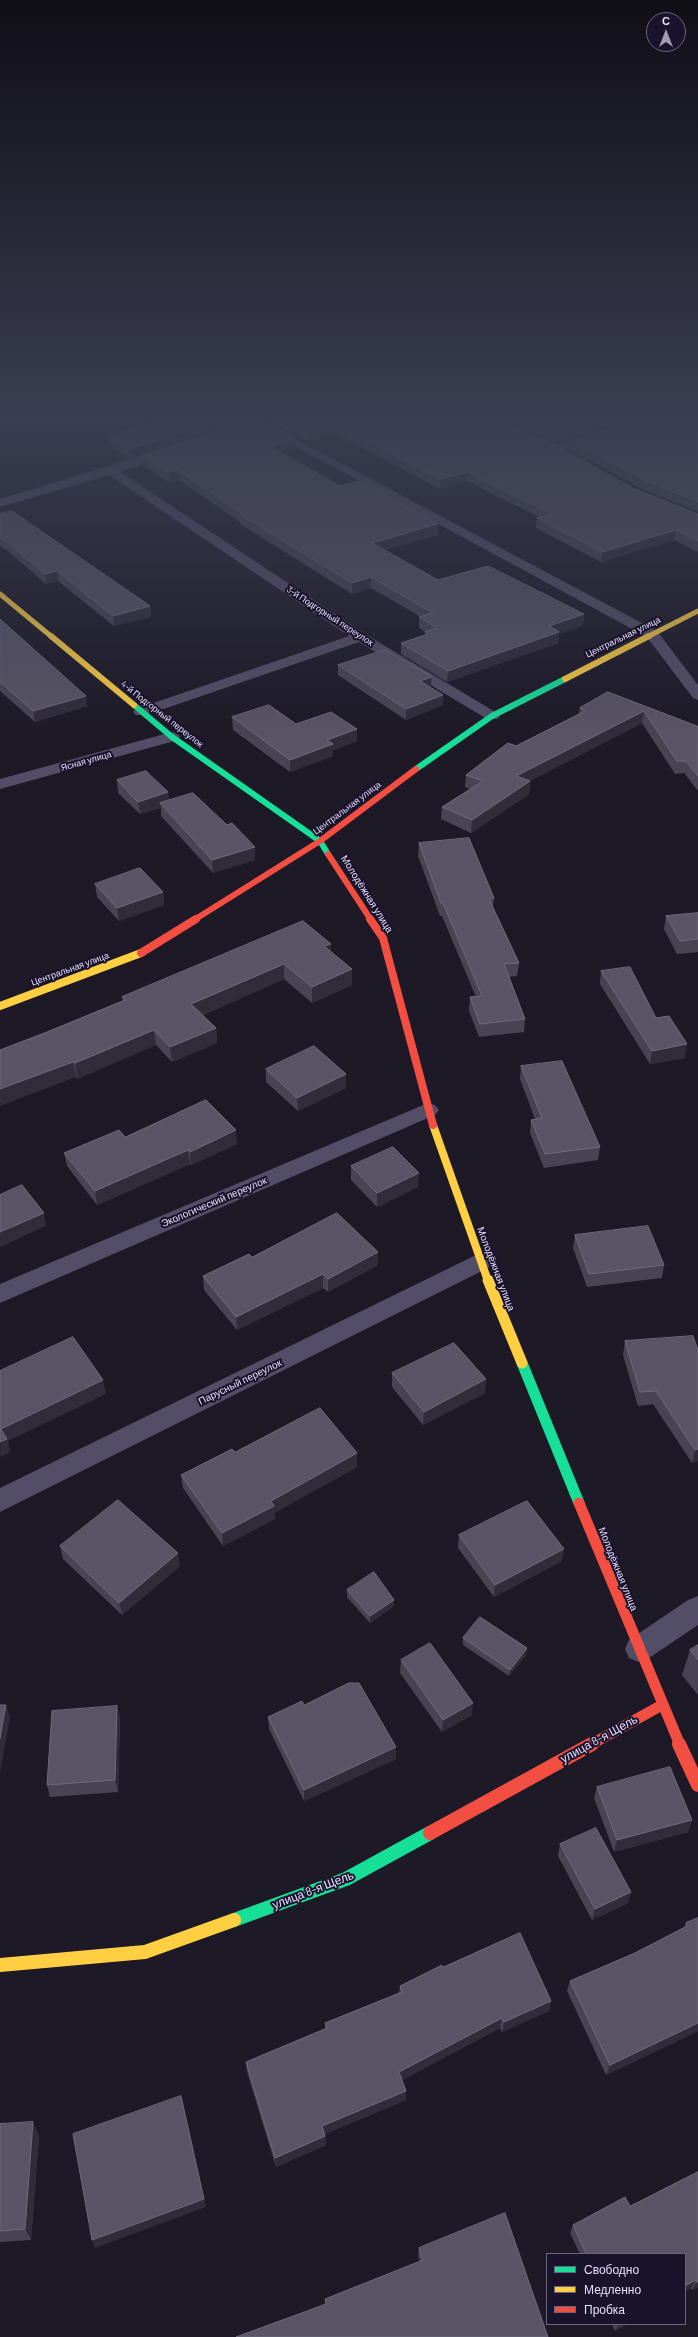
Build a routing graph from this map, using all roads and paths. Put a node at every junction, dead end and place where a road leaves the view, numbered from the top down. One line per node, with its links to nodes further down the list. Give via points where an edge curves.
1 (191, 525): 6 (street, 3-й Подгорный переулок)
2 (450, 525): 5 (street)
3 (0, 594): 8 (street, 4-й Подгорный переулок)
4 (698, 611): 5 (street, Центральная улица)
5 (652, 634): 7 (street); 9 (street, Центральная улица)
6 (360, 637): 8 (street); 9 (street, 3-й Подгорный переулок)
7 (698, 695)
8 (141, 712): 10 (street, 4-й Подгорный переулок)
9 (492, 716): 12 (street, Центральная улица)
10 (172, 737): 11 (street, Ясная улица); 12 (street, 4-й Подгорный переулок)
11 (0, 784)
12 (320, 841): 13 (street, Центральная улица, via 138,955); 14 (street, Молодёжная улица, via 383,938)
13 (0, 1006)
14 (428, 1110): 15 (street, Молодёжная улица); 16 (street, Экологический переулок)
15 (480, 1262): 17 (street, Парусный переулок); 19 (street, Молодёжная улица)
16 (0, 1294)
17 (0, 1501)
18 (698, 1609): 19 (street)
19 (639, 1648): 20 (street, Молодёжная улица)
20 (662, 1704): 21 (street, Молодёжная улица); 22 (street, улица 8-я Щель, via 346,1879 145,1952)
21 (698, 1785)
22 (0, 1965)

